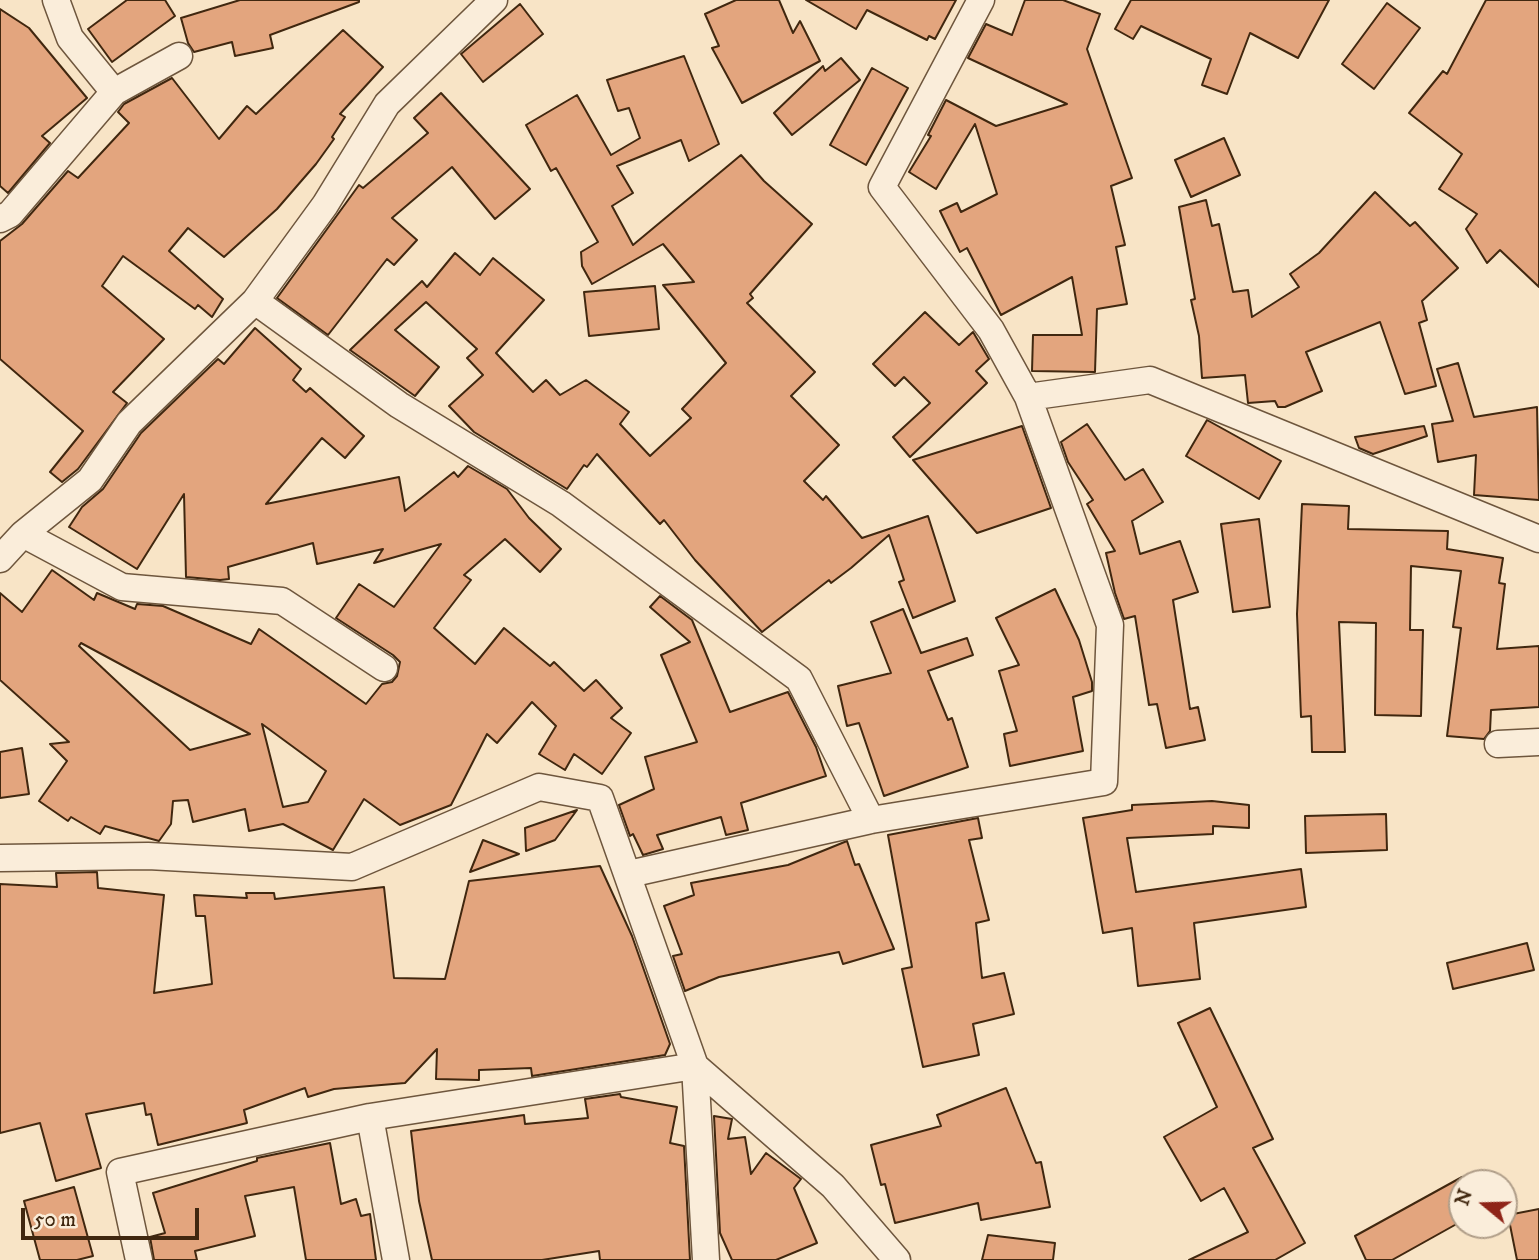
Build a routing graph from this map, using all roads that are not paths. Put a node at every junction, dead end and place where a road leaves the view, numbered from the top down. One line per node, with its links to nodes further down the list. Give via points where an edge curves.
1 (56, 0): 5 (street, via 70,38)
2 (494, 0): 7 (street, via 387,104 325,205)
3 (981, 0): 8 (street, via 881,187 991,330)
4 (179, 56): 5 (street)
5 (114, 92): 6 (street, via 10,214)
6 (0, 219)
7 (255, 301): 9 (street, via 129,423 90,480); 15 (street, via 399,405 561,504 799,679)
8 (1028, 397): 10 (street, via 1150,380); 15 (street, via 1110,625 1104,782)
9 (23, 534): 11 (street); 12 (street, via 122,587 282,601)
10 (1539, 538)
11 (0, 559)
12 (384, 668)
13 (1539, 743): 14 (street)
14 (1497, 744)
15 (871, 820): 17 (street)
16 (0, 858): 17 (street, via 148,856 352,867 539,787 600,798)
17 (629, 874): 18 (street)
18 (695, 1066): 19 (street); 22 (street); 23 (street, via 833,1186)
19 (370, 1117): 20 (street, via 120,1172); 21 (street)
20 (139, 1260)
21 (396, 1260)
22 (706, 1260)
23 (897, 1260)

